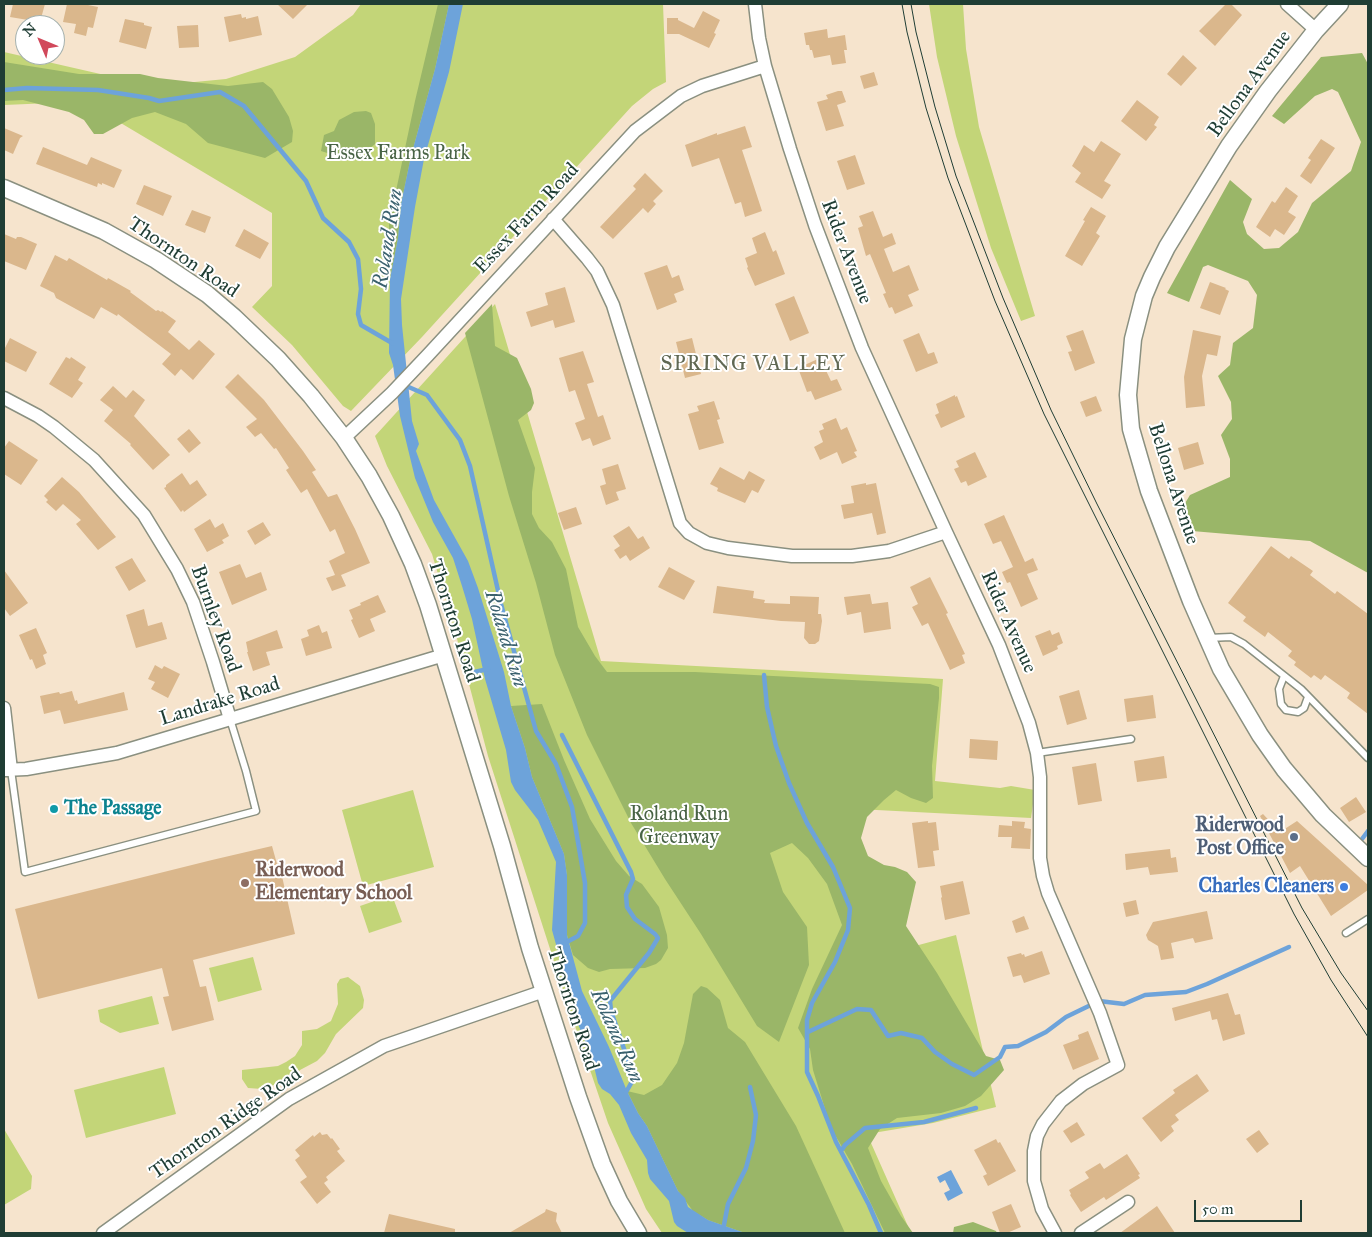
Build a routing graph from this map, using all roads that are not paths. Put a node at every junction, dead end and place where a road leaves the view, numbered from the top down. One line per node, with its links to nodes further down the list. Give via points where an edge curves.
1 (755, 4): 5 (street, Rider Avenue)
2 (1287, 4): 4 (street)
3 (1340, 4): 4 (street, Bellona Avenue)
4 (1316, 30): 11 (street, Bellona Avenue, via 1230,146 1167,247 1144,296 1133,339 1128,395 1131,429 1149,491)
5 (765, 66): 7 (street, Essex Farm Road, via 702,86 666,106 635,131); 10 (street, Rider Avenue, via 822,243 862,348)
6 (4, 188): 9 (street, Thornton Road, via 104,230 207,294 278,360)
7 (553, 219): 9 (street, Essex Farm Road, via 392,393); 10 (street, via 597,271 613,305 680,523 689,532 707,543 728,548 792,556 852,556 889,551)
8 (4, 398): 16 (street, Burnley Road, via 54,427 94,460 144,515 169,554 193,602)
9 (344, 438): 12 (street, Thornton Road, via 369,476 413,564)
10 (946, 532): 18 (street, Rider Avenue, via 1018,690)
11 (1207, 638): 13 (lane, via 1231,637); 21 (street, Bellona Avenue, via 1240,702 1284,769 1323,815)
12 (444, 655): 16 (street, Landrake Road); 24 (street, Thornton Road)
13 (1284, 676): 14 (lane); 14 (lane, via 1280,689 1281,704 1286,710 1298,712 1304,708)
14 (1308, 696): 19 (lane)
15 (4, 708): 20 (street)
16 (230, 719): 20 (street, Landrake Road, via 118,753); 20 (lane, via 256,811 25,872)
17 (1131, 739): 18 (lane)
18 (1037, 753): 28 (street, Rider Avenue, via 1043,876 1110,1037 1118,1065 1083,1084 1061,1101 1037,1136 1034,1181 1042,1210)
19 (1368, 758)
20 (8, 770)
21 (1368, 858)
22 (1368, 919): 23 (lane)
23 (1346, 933)
24 (544, 992): 26 (street, Thornton Ridge Road, via 384,1046 298,1094); 27 (street, Thornton Road, via 602,1164)
25 (1128, 1202): 29 (street)
26 (103, 1233)
27 (638, 1233)
28 (1055, 1233)
29 (1081, 1233)

